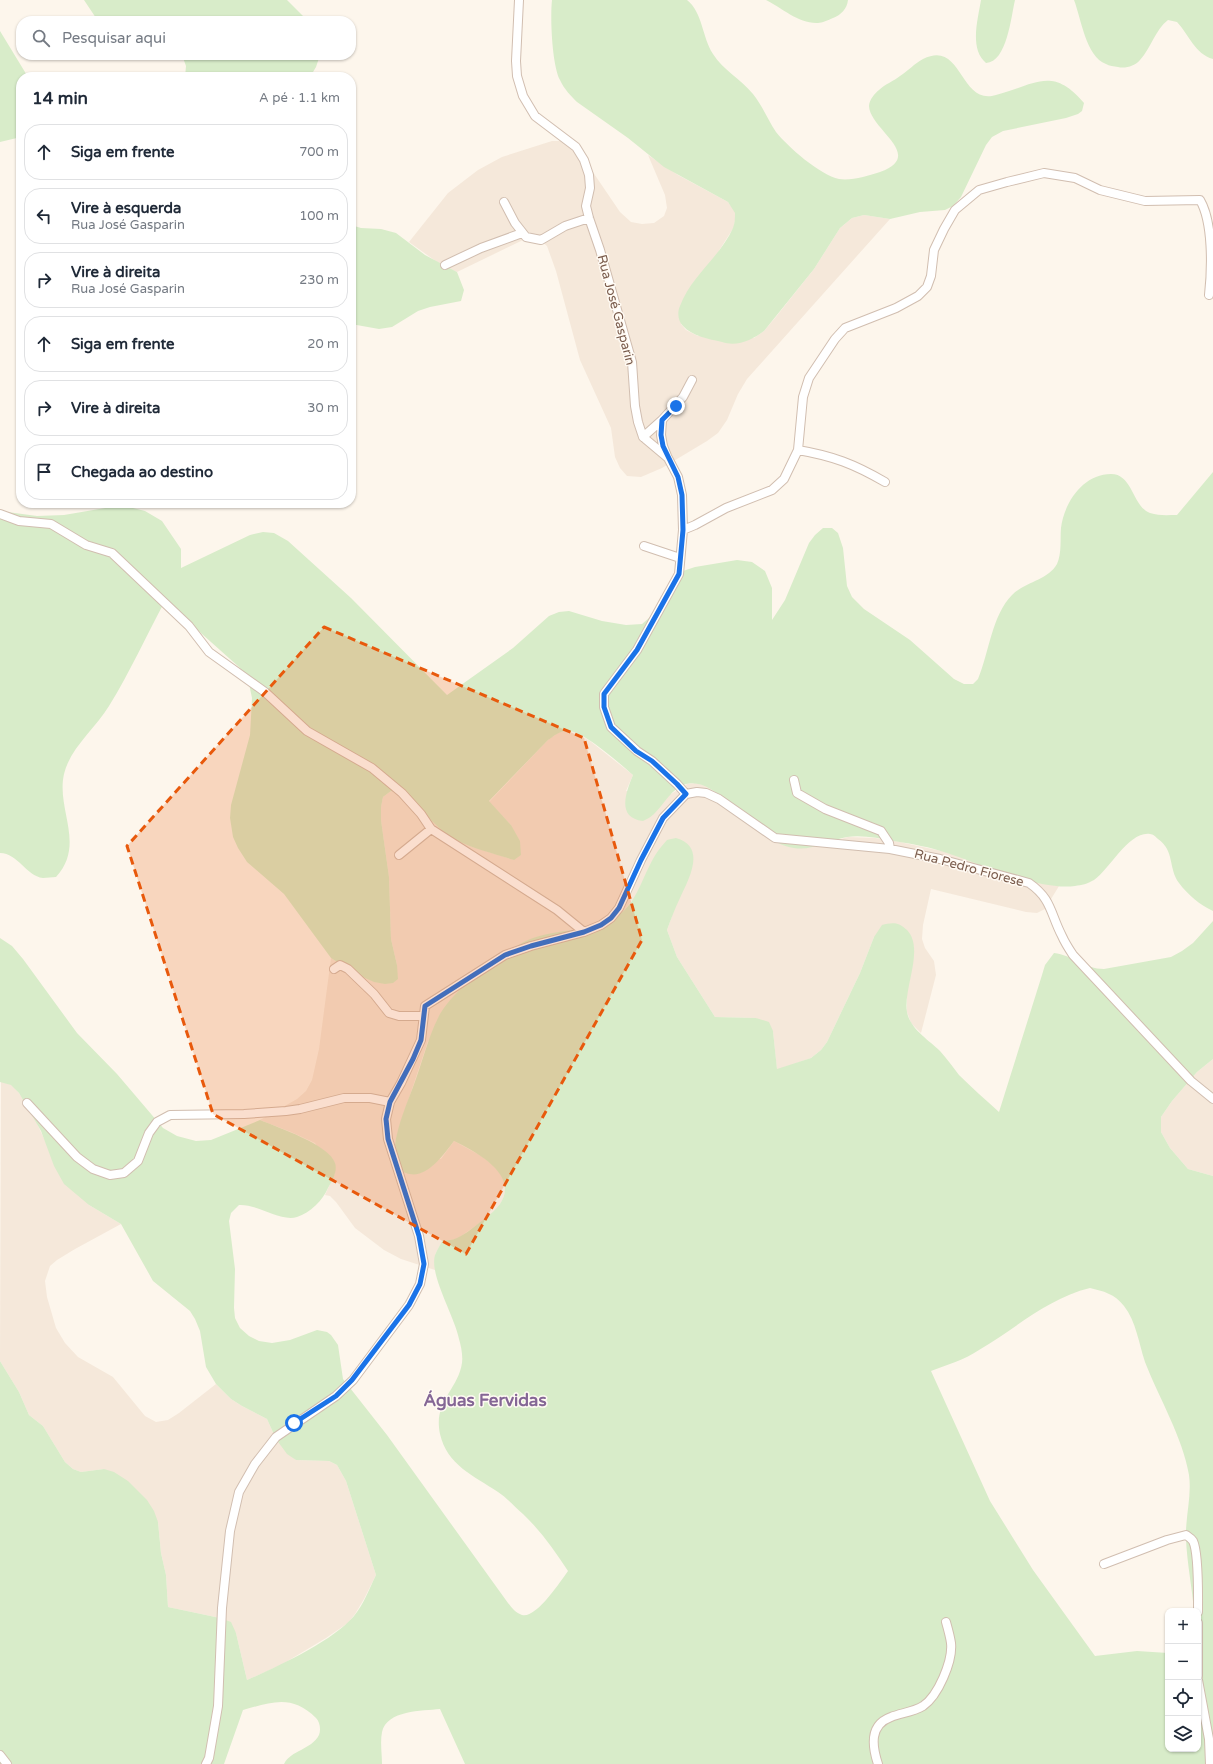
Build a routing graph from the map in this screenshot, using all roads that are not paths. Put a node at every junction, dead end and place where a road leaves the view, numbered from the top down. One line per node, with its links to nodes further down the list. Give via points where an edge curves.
1 (519, 0): 3 (street, Rua José Gasparin, via 516,61 523,96 535,116 576,147 584,160 589,175 590,188 586,206)
2 (504, 202): 4 (street)
3 (589, 218): 4 (street, via 565,226 541,240 526,237); 9 (street, Rua José Gasparin, via 632,362 635,406)
4 (522, 232): 5 (street)
5 (445, 265)
6 (1209, 295): 10 (street, via 1212,239 1208,213 1200,200 1145,201 1100,190 1076,178 1044,173 979,190 955,210 944,229 934,250 927,287 918,296 896,308 845,328 835,339 809,378 803,397)
7 (692, 380): 8 (street, via 683,397)
8 (662, 420): 9 (street); 11 (street, via 661,435)
9 (643, 437): 11 (street)
10 (798, 450): 12 (street, via 850,463); 14 (street, via 784,480 772,490 726,508)
11 (668, 458): 14 (street, via 678,477 682,495)
12 (885, 482)
13 (0, 514): 19 (street, via 19,521 51,524 86,545 112,553 189,626 209,652 265,692 307,731 372,768 402,793)
14 (683, 530): 16 (street)
15 (644, 546): 16 (street)
16 (680, 558): 18 (street, via 679,574 637,650 604,694 604,707 611,727)
17 (794, 780): 20 (street, via 797,794 825,809 881,831)
18 (686, 794): 20 (street, Rua Pedro Fiorese, via 706,793 719,799 775,838); 22 (street, via 663,818 619,908 601,925)
19 (431, 830): 21 (street); 22 (street, via 557,910)
20 (890, 849): 25 (street, Rua Pedro Fiorese, via 940,858 1029,884 1040,891 1047,899 1061,936 1073,955 1191,1080)
21 (399, 855)
22 (584, 932): 24 (street, via 505,955 425,1006)
23 (334, 969): 24 (street, via 340,965 348,969 393,1016)
24 (423, 1016): 26 (street, via 421,1040)
25 (1213, 1099)
26 (390, 1102): 27 (street, via 351,1097 286,1111 170,1115 157,1122 149,1133 138,1162 124,1173 110,1175 93,1169 77,1156); 34 (street, via 386,1119 388,1139 419,1236 424,1264 420,1284 409,1305 352,1380 336,1396 276,1437 255,1464 239,1492 230,1530 222,1608 218,1706)
27 (27, 1103)
28 (1104, 1564): 29 (street, via 1186,1535 1194,1542)
29 (1198, 1608)
30 (946, 1622): 35 (street, via 951,1644 950,1655 939,1688 932,1699 922,1707 890,1717 875,1730 873,1741)
31 (1201, 1696): 36 (street, via 1209,1739)
32 (0, 1755): 33 (street)
33 (7, 1764)
34 (206, 1764)
35 (878, 1764)
36 (1210, 1764)

